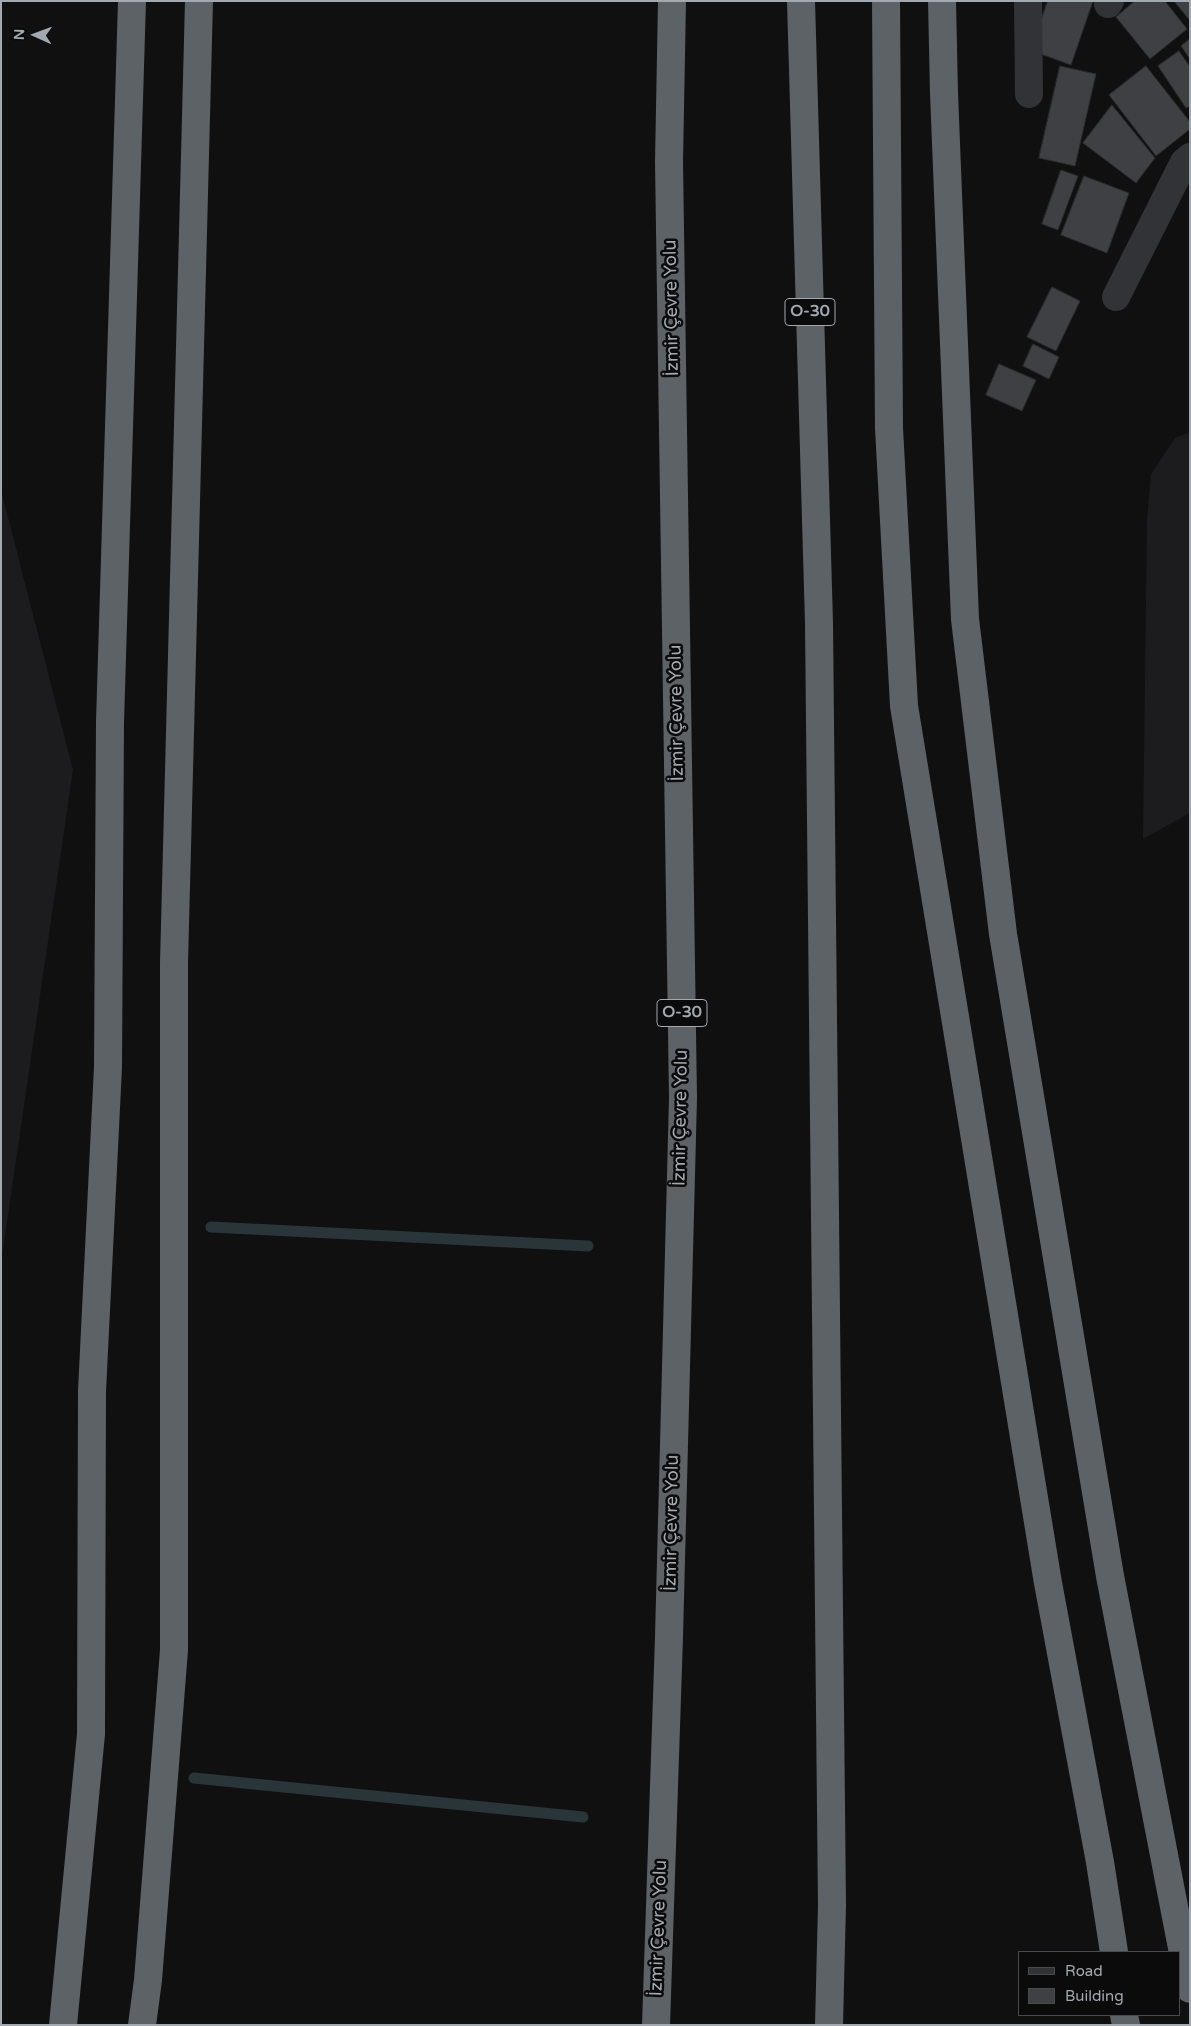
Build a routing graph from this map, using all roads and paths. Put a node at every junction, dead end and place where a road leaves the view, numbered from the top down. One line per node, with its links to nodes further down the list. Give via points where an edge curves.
1 (132, 1): 13 (highway, via 110,722 108,1067 92,1391 91,1734)
2 (199, 1): 14 (highway, via 174,962 174,1650)
3 (672, 1): 15 (highway, İzmir Çevre Yolu / O-30, via 669,162 683,1098)
4 (801, 1): 16 (highway, O-30, via 819,623 832,1905)
5 (886, 1): 11 (highway, via 889,428 904,706 1048,1583)
6 (942, 1): 12 (highway, via 965,619 1003,934 1110,1576)
7 (1028, 1): 8 (street)
8 (1029, 94)
9 (1190, 157): 10 (street, via 1184,162)
10 (1116, 297)
11 (1114, 1951)
12 (1190, 1989)
13 (63, 2025)
14 (142, 2025)
15 (656, 2025)
16 (829, 2025)

